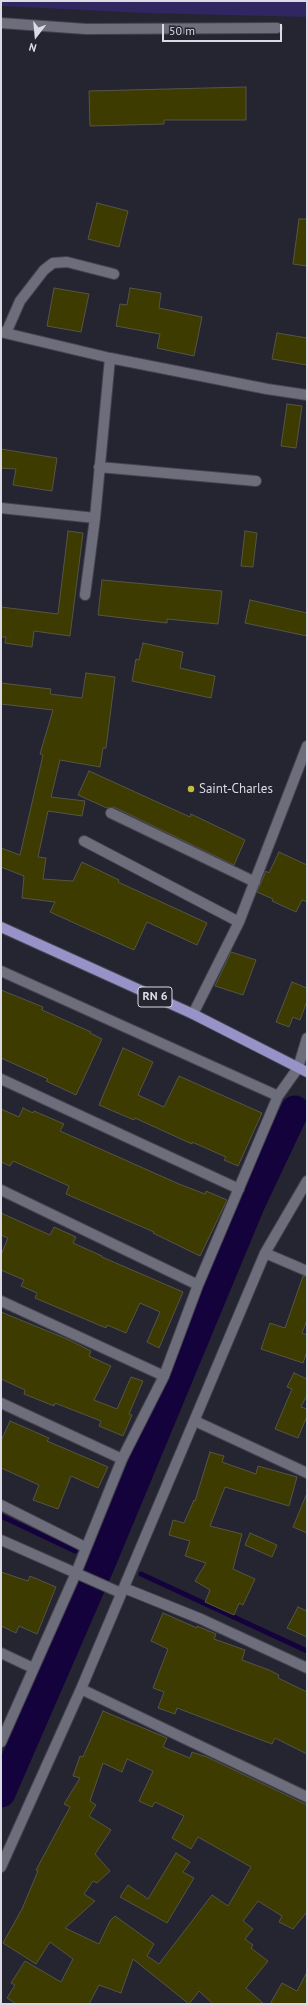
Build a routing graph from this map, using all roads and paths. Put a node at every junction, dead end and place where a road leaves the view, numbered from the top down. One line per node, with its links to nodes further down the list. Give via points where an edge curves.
1 (1, 23): 2 (street, via 86,29)
2 (276, 28)
3 (114, 274): 4 (street, via 67,262 53,263 44,270 20,301)
4 (3, 333): 5 (street)
5 (110, 358): 6 (street, via 267,390); 7 (street)
6 (307, 395)
7 (99, 467): 8 (street); 10 (street)
8 (256, 481)
9 (1, 508): 10 (street)
10 (95, 518): 11 (street)
11 (85, 595)
12 (307, 746): 15 (street)
13 (111, 813): 15 (street)
14 (84, 841): 16 (street)
15 (255, 882): 16 (street)
16 (239, 922): 19 (street)
17 (1, 927): 19 (main road, RN 6)
18 (1, 971): 23 (street)
19 (193, 1014): 21 (main road, RN 6)
20 (307, 1038): 21 (street)
21 (303, 1070): 23 (street)
22 (1, 1079): 25 (street)
23 (278, 1096): 25 (street)
24 (307, 1180): 27 (street)
25 (239, 1189): 29 (street)
26 (1, 1190): 29 (street)
27 (265, 1253): 28 (street); 33 (street)
28 (307, 1271)
29 (198, 1284): 31 (street)
30 (1, 1301): 31 (street)
31 (164, 1376): 34 (street)
32 (1, 1403): 34 (street)
33 (195, 1421): 35 (street); 40 (street)
34 (122, 1459): 38 (street)
35 (307, 1473)
36 (1, 1505): 38 (street)
37 (1, 1540): 39 (street)
38 (85, 1546): 39 (street)
39 (76, 1573): 40 (street); 42 (street)
40 (122, 1590): 43 (street, via 201,1619); 44 (street)
41 (1, 1653): 42 (street)
42 (33, 1668): 45 (street)
43 (307, 1668)
44 (81, 1688): 46 (street); 47 (street)
45 (1, 1742)
46 (307, 1797)
47 (1, 1868)

